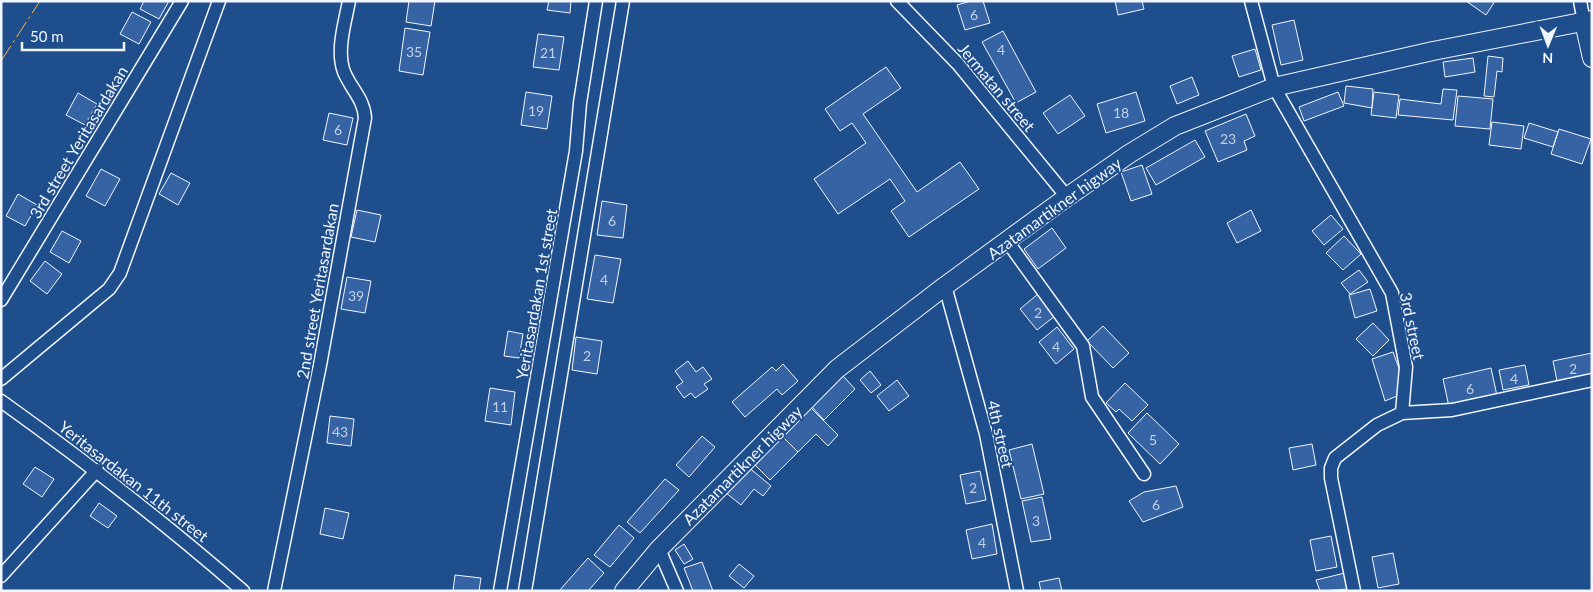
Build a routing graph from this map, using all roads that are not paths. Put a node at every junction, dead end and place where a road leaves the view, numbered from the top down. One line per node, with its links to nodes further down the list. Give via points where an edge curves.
1 (182, 1): 15 (street, 3rd street Yeritasardakan)
2 (219, 1): 16 (street, via 120,273 109,289)
3 (350, 1): 25 (street, 2nd street Yeritasardakan, via 341,44 344,71 364,107 365,118)
4 (596, 1): 26 (street, Yeritasardakan 1st street, via 576,151)
5 (623, 1): 27 (street)
6 (897, 1): 12 (street, Jermatan street, via 958,64)
7 (1251, 1): 11 (street, 3rd street)
8 (1580, 1): 9 (street)
9 (1588, 21): 10 (main road); 11 (main road, Azatamartikner higway, via 1433,51)
10 (1592, 58)
11 (1274, 87): 12 (main road, Azatamartikner higway, via 1175,126); 19 (street, 3rd street, via 1392,293 1406,367)
12 (1067, 198): 13 (main road, Azatamartikner higway)
13 (1007, 241): 14 (main road, Azatamartikner higway); 21 (street, via 1083,346 1092,397)
14 (945, 286): 22 (main road, Azatamartikner higway, via 837,369); 30 (street, 4th street, via 986,434)
15 (1, 300)
16 (1, 379)
17 (1592, 380): 19 (street, via 1452,410)
18 (1, 401): 20 (street, Yeritasardakan 11th street)
19 (1402, 413): 31 (street, via 1377,425 1335,458 1331,468)
20 (97, 470): 23 (street); 24 (street, Yeritasardakan 11th street)
21 (1144, 474)
22 (659, 549): 28 (main road, Azatamartikner higway); 29 (street)
23 (1, 576)
24 (243, 591)
25 (274, 591)
26 (500, 591)
27 (526, 591)
28 (624, 591)
29 (677, 591)
30 (1017, 591)
31 (1354, 591)

